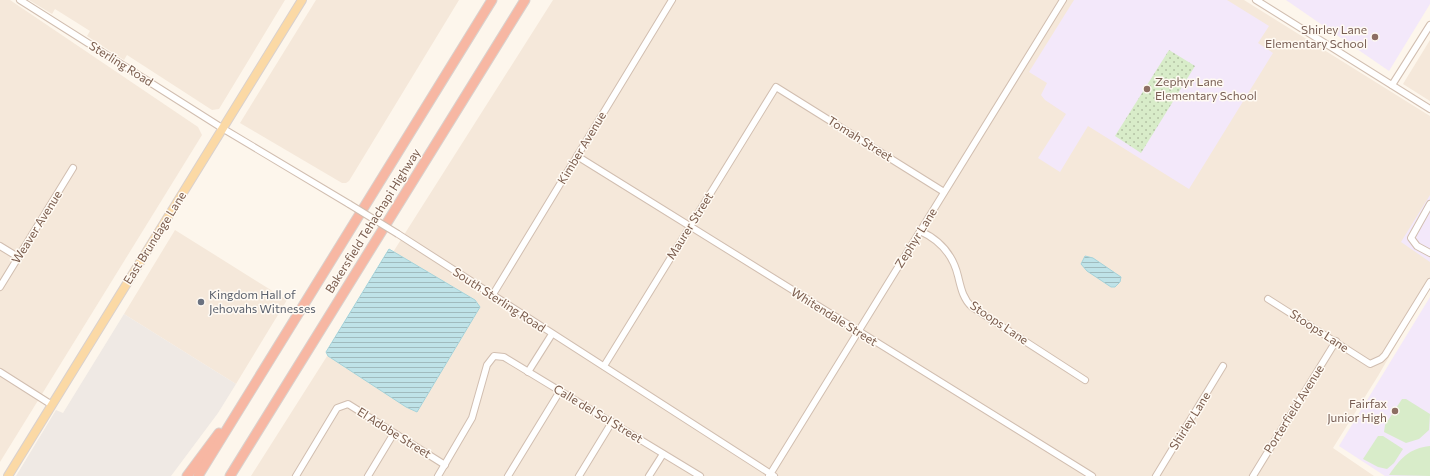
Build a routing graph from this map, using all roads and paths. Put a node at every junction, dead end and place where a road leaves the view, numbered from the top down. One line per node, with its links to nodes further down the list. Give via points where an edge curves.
1 (20, 0): 12 (street, Sterling Road)
2 (302, 0): 12 (main road, East Brundage Lane)
3 (492, 0): 36 (highway, Bakersfield Tehachapi Highway)
4 (525, 0): 45 (highway, Bakersfield Tehachapi Highway)
5 (672, 0): 13 (street, Kimber Avenue)
6 (1063, 0): 15 (street, Zephyr Lane)
7 (1256, 0): 9 (street)
8 (1430, 25): 9 (street)
9 (1392, 85): 11 (street)
10 (776, 87): 15 (street, Tomah Street); 17 (street, Maurer Street)
11 (1430, 109)
12 (222, 128): 24 (street, South Sterling Road, bridge, via 398,234); 35 (main road, East Brundage Lane)
13 (577, 156): 17 (street, Whitendale Street); 24 (street, Kimber Avenue)
14 (73, 168): 21 (street, Weaver Avenue)
15 (944, 192): 18 (street, Zephyr Lane)
16 (1430, 204): 20 (street, via 1411,238 1417,246)
17 (690, 226): 26 (street, Whitendale Street); 29 (street, Maurer Street)
18 (920, 231): 26 (street, Zephyr Lane); 33 (street, Stoops Lane, via 935,239 948,252 956,268 964,298 972,307)
19 (0, 246): 21 (street)
20 (1430, 254)
21 (18, 257): 23 (street, Weaver Avenue)
22 (1430, 282): 28 (street, Stoops Lane, via 1381,359 1370,364)
23 (0, 287)
24 (492, 296): 27 (street, South Sterling Road)
25 (1268, 299): 28 (street, Stoops Lane)
26 (858, 332): 41 (street, Zephyr Lane); 53 (street, Whitendale Street)
27 (552, 334): 29 (street, South Sterling Road); 32 (street)
28 (1336, 341): 55 (street, Porterfield Avenue)
29 (604, 366): 41 (street, South Sterling Road)
30 (1223, 366): 54 (street, Shirley Lane)
31 (0, 372): 35 (street)
32 (528, 372): 34 (street, Calle del Sol Street); 40 (street, Calle del Sol Street, via 504,356 494,356 487,364 472,418)
33 (1085, 380)
34 (560, 391): 37 (street, Calle del Sol Street); 49 (street)
35 (52, 405): 42 (main road, East Brundage Lane)
36 (234, 418): 43 (highway, via 222,428); 44 (highway, Bakersfield Tehachapi Highway)
37 (612, 422): 39 (street, Calle del Sol Street); 50 (street)
38 (394, 433): 40 (street, El Adobe Street); 46 (street, El Adobe Street, via 348,404 342,405 337,408); 47 (street)
39 (663, 454): 51 (street); 52 (street, Calle del Sol Street)
40 (445, 465): 48 (street)
41 (771, 475)
42 (8, 476)
43 (187, 476)
44 (198, 476)
45 (230, 476)
46 (296, 476)
47 (368, 476)
48 (438, 476)
49 (508, 476)
50 (579, 476)
51 (649, 476)
52 (700, 476)
53 (1092, 476)
54 (1156, 476)
55 (1253, 476)

